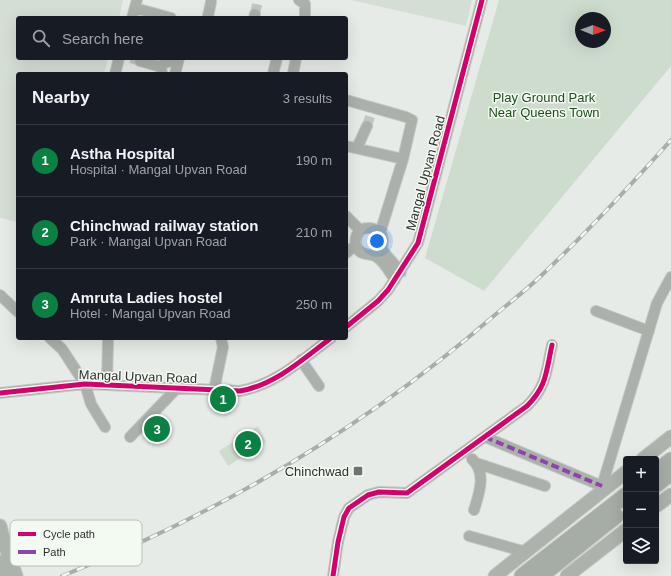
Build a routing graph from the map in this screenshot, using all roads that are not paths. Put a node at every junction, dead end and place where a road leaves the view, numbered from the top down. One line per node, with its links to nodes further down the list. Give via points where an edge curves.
1 (299, 0): 7 (street, via 305,4)
2 (482, 0): 29 (street, Mangal Upvan Road, via 418,243)
3 (211, 2): 6 (street)
4 (135, 9): 5 (street)
5 (162, 16)
6 (206, 16)
7 (305, 16)
8 (118, 60): 15 (street)
9 (174, 60): 14 (street, via 164,63)
10 (178, 60): 16 (street)
11 (276, 60): 17 (street)
12 (296, 60): 18 (street)
13 (140, 61): 14 (street)
14 (162, 71)
15 (116, 72)
16 (175, 72)
17 (274, 72)
18 (293, 72)
19 (348, 101): 23 (street, via 372,110 406,116 412,120)
20 (365, 131): 22 (street)
21 (348, 146): 22 (street)
22 (361, 149): 23 (street)
23 (403, 159): 26 (street)
24 (348, 218): 25 (street)
25 (360, 230): 26 (street, via 369,227); 27 (street, via 355,238)
26 (380, 233): 29 (street, via 383,240 382,250)
27 (356, 245): 28 (street); 29 (street, via 359,251 374,255)
28 (348, 251)
29 (398, 276): 34 (street, Mangal Upvan Road, via 378,301)
30 (671, 277): 35 (street, via 657,303)
31 (0, 295): 32 (street)
32 (16, 310)
33 (596, 311): 35 (street)
34 (348, 325)
35 (649, 331): 61 (street)
36 (52, 340): 42 (street, via 62,349)
37 (108, 340): 43 (street)
38 (221, 340): 46 (street, via 223,347)
39 (328, 340): 41 (street, Mangal Upvan Road)
40 (552, 345): 50 (street, via 545,383 538,395)
41 (301, 360): 44 (street); 46 (street, Mangal Upvan Road, via 273,380 252,389)
42 (85, 384): 43 (street, Mangal Upvan Road); 47 (street, Mangal Upvan Road); 48 (street, via 91,404)
43 (107, 384): 45 (street, Mangal Upvan Road)
44 (319, 386)
45 (178, 387): 46 (street, Mangal Upvan Road); 49 (street)
46 (214, 390)
47 (0, 393)
48 (105, 427)
49 (130, 437)
50 (485, 437): 52 (street); 61 (street)
51 (671, 437): 53 (main road)
52 (465, 452): 55 (street); 76 (street, via 407,493 378,492 368,495 349,508 338,542)
53 (647, 456)
54 (671, 460): 56 (highway)
55 (476, 463): 60 (street); 65 (street, via 481,485)
56 (659, 470)
57 (671, 473): 59 (highway)
58 (623, 474): 61 (main road)
59 (659, 483)
60 (545, 486)
61 (602, 488): 70 (main road)
62 (671, 495): 64 (main road)
63 (623, 497): 78 (highway)
64 (659, 504)
65 (474, 510)
66 (623, 510): 79 (highway)
67 (0, 526): 71 (main road)
68 (623, 532): 80 (main road)
69 (469, 536): 70 (street)
70 (526, 552): 77 (main road)
71 (10, 559)
72 (0, 562): 74 (main road)
73 (12, 566): 75 (main road)
74 (5, 576)
75 (16, 576)
76 (333, 576)
77 (495, 576)
78 (522, 576)
79 (541, 576)
80 (567, 576)

